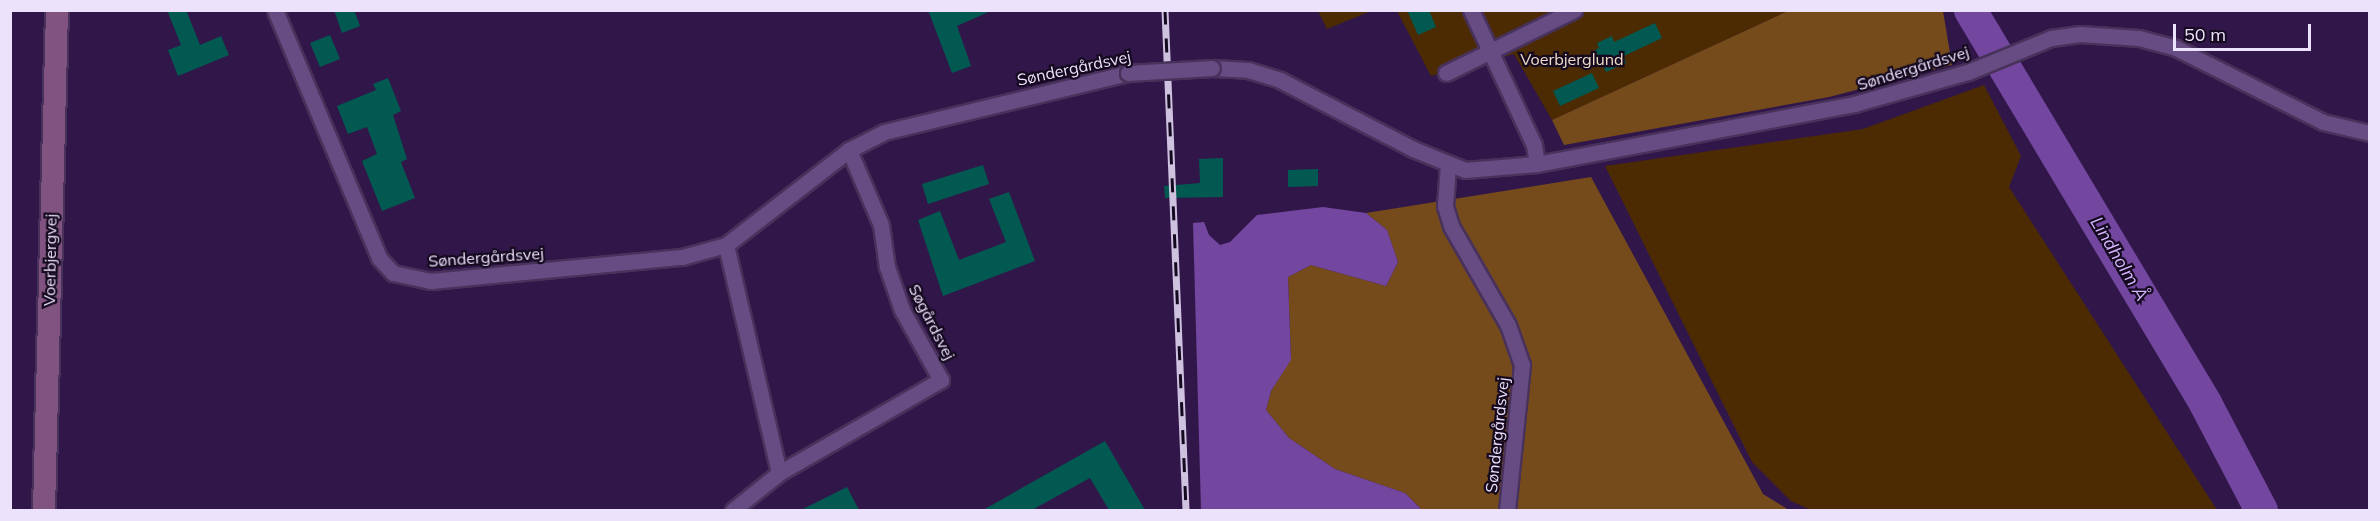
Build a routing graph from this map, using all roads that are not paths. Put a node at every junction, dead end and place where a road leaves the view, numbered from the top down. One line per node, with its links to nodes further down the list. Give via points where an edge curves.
1 (57, 10): 13 (street, Voerbjergvej)
2 (275, 10): 11 (street, Søndergårdsvej, via 369,240 393,273 431,281 476,278 682,257)
3 (1471, 10): 5 (street)
4 (1574, 10): 5 (street)
5 (1490, 51): 6 (street); 9 (street, via 1534,145)
6 (1446, 73)
7 (2370, 133): 9 (street, Søndergårdsvej, via 2324,122 2176,48 2139,38 2080,33 2019,49 1968,72 1913,90 1766,124)
8 (849, 150): 10 (street, Søndergårdsvej, bridge, via 884,132 1128,73 1212,68 1248,70 1280,81); 11 (street, Søndergårdsvej); 12 (street, Søgårdsvej, via 881,225 887,267 902,310 940,380)
9 (1537, 164): 10 (street, Søndergårdsvej, via 1489,171)
10 (1448, 165): 15 (street, Søndergårdsvej, via 1444,206 1451,226 1508,326 1522,365)
11 (726, 245): 12 (street)
12 (779, 473): 14 (street, Søgårdsvej)
13 (44, 510)
14 (733, 510)
15 (1507, 510)

